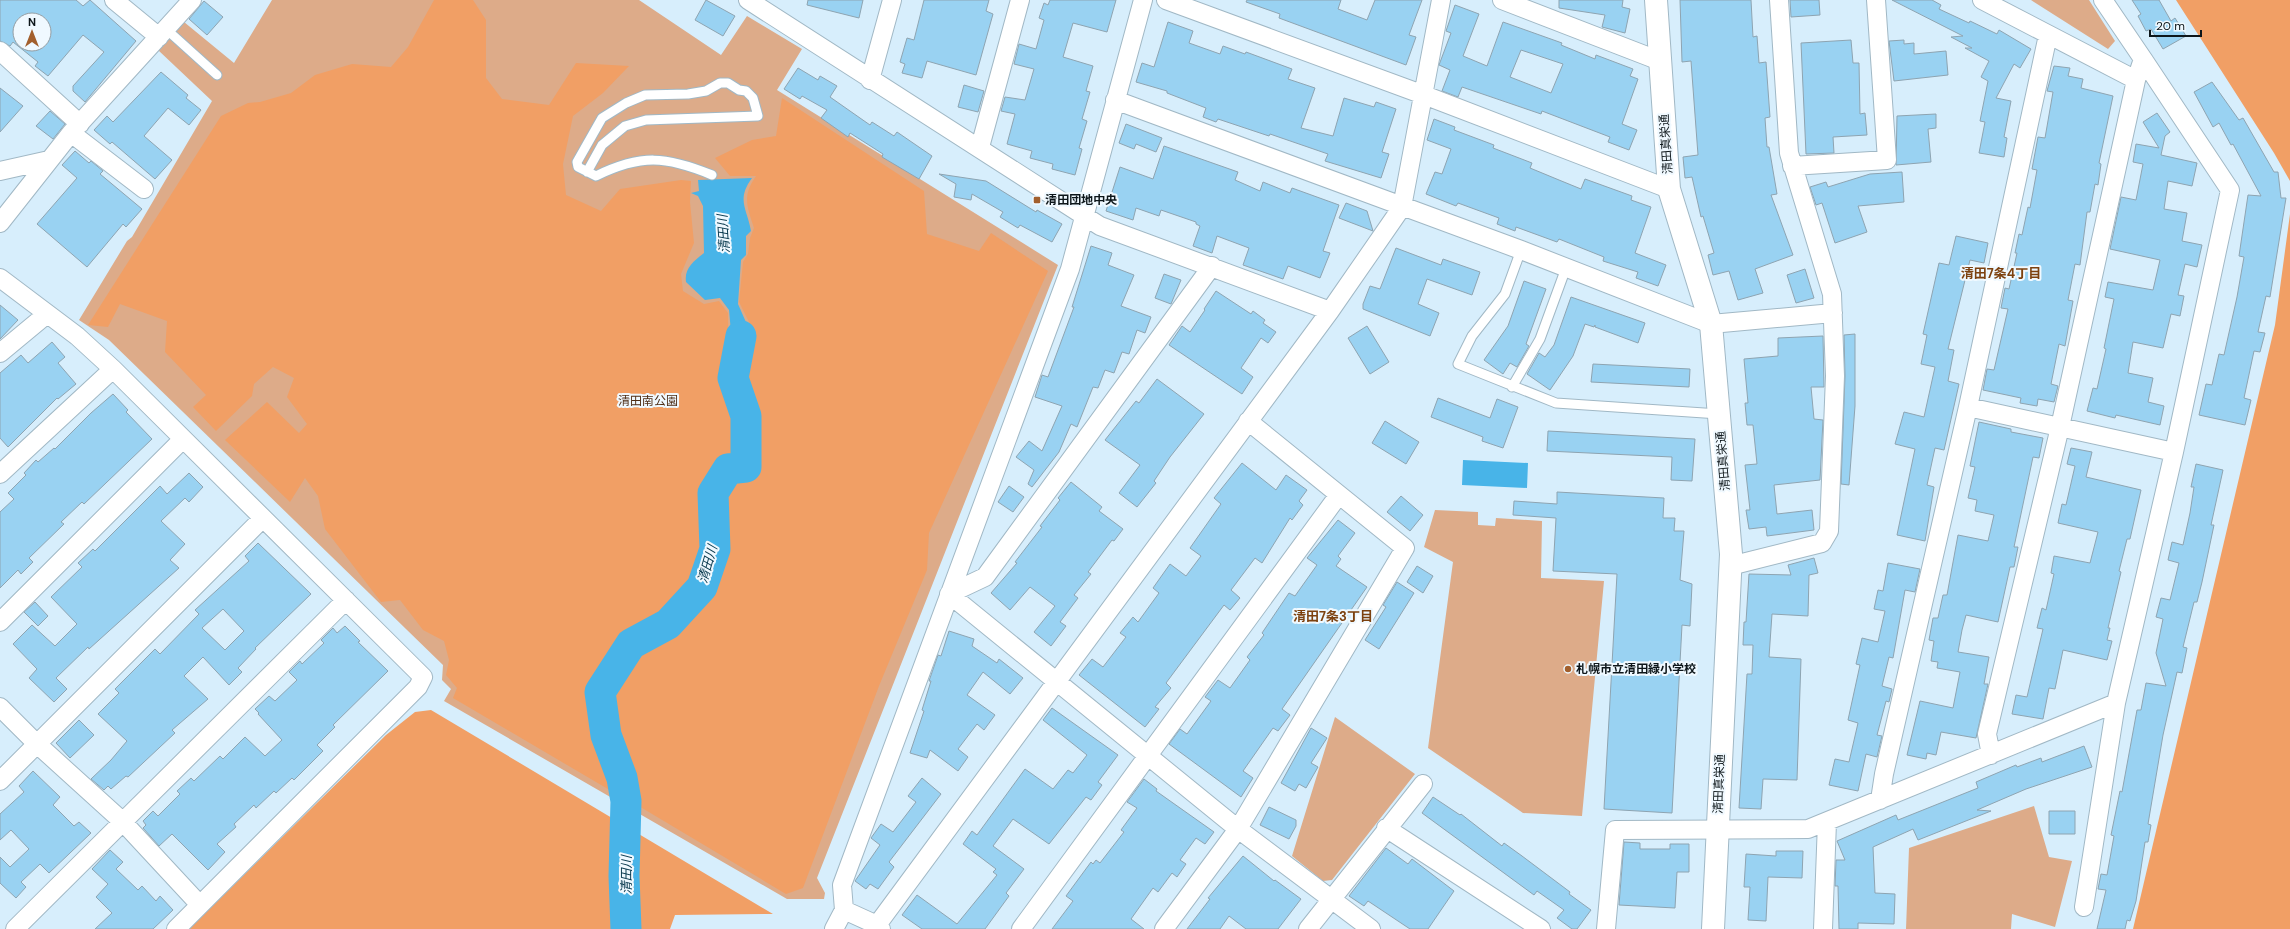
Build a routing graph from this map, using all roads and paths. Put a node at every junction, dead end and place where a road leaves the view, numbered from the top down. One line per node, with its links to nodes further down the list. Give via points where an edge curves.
1 (114, 0): 16 (street)
2 (192, 0): 16 (street)
3 (892, 0): 22 (street)
4 (1020, 0): 27 (street)
5 (1143, 0): 25 (street)
6 (1166, 0): 24 (street)
7 (1441, 0): 24 (street)
8 (1502, 0): 20 (street)
9 (1656, 0): 20 (street, 清田真栄通)
10 (1779, 0): 29 (street)
11 (1876, 0): 29 (street, via 1887,160)
12 (1982, 0): 15 (street)
13 (2103, 0): 19 (street)
14 (759, 3): 22 (street)
15 (2014, 9): 17 (street)
16 (163, 33): 21 (lane); 26 (street)
17 (2048, 35): 23 (street); 49 (street)
18 (0, 51): 26 (street)
19 (2143, 59): 23 (street); 54 (street, via 2230,190)
20 (1660, 61): 34 (street, 清田真栄通)
21 (217, 75)
22 (870, 80): 27 (street)
23 (2136, 80): 52 (street)
24 (1424, 95): 34 (street); 35 (street)
25 (1115, 100): 35 (street); 36 (street)
26 (75, 128): 28 (street); 33 (street)
27 (980, 148): 36 (street)
28 (49, 160): 30 (street); 37 (street)
29 (1792, 166): 44 (street, via 1832,294)
30 (0, 171)
31 (587, 172): 31 (lane, via 602,146 625,126 646,120 758,116 753,98 746,91 728,83 720,83 706,91 645,95 626,102 602,118 577,162 578,167); 32 (lane, via 596,176 619,165 646,159 686,164)
32 (712, 175)
33 (144, 189)
34 (1669, 189): 45 (street, 清田真栄通)
35 (1402, 207): 38 (street); 42 (street)
36 (1085, 214): 39 (street, via 1100,226); 59 (street, via 1070,269)
37 (0, 223)
38 (1521, 250): 40 (street); 48 (lane, via 1505,294 1472,336 1458,364)
39 (1212, 266): 42 (street); 59 (street, via 985,577)
40 (1566, 268): 45 (street); 48 (lane, via 1540,339)
41 (0, 278): 43 (street)
42 (1330, 312): 51 (street)
43 (47, 314): 46 (street); 47 (street, via 77,336)
44 (1833, 314): 45 (street); 58 (street, via 1835,376 1829,531 1822,543)
45 (1712, 324): 50 (street, 清田真栄通)
46 (0, 353)
47 (113, 369): 53 (street); 55 (street)
48 (1512, 387): 50 (lane, via 1556,403)
49 (1968, 407): 52 (street); 70 (street)
50 (1719, 414): 58 (street, 清田真栄通)
51 (1248, 421): 56 (street); 62 (street)
52 (2060, 427): 54 (street); 66 (street, via 1987,734)
53 (183, 439): 57 (street); 61 (street)
54 (2174, 452): 63 (street)
55 (0, 474)
56 (1338, 496): 67 (street); 74 (street, via 1405,548)
57 (263, 518): 60 (street); 65 (street)
58 (1730, 566): 75 (street, 清田真栄通)
59 (949, 594): 62 (street); 79 (street, via 842,885)
60 (346, 600): 71 (street); 77 (street, via 423,677 418,687)
61 (0, 622)
62 (1055, 681): 67 (street); 80 (street)
63 (2116, 703): 66 (street); 78 (street)
64 (0, 707): 65 (street)
65 (37, 744): 68 (street); 71 (street)
66 (1991, 755): 70 (street)
67 (1148, 756): 74 (street); 84 (street)
68 (0, 780)
69 (1423, 784): 73 (street)
70 (1880, 800): 72 (street)
71 (122, 821): 77 (street); 81 (street)
72 (1828, 822): 75 (street, via 1808,829); 91 (street)
73 (1386, 828): 76 (street); 88 (street)
74 (1238, 829): 76 (street); 85 (street)
75 (1718, 830): 89 (street, via 1615,830); 90 (street, 清田真栄通)
76 (1330, 899): 86 (street); 87 (street)
77 (200, 905): 82 (street)
78 (2084, 907)
79 (844, 910): 80 (street); 83 (street)
80 (879, 927)
81 (15, 929)
82 (176, 929)
83 (834, 929)
84 (1021, 929)
85 (1164, 929)
86 (1308, 929)
87 (1371, 929)
88 (1541, 929)
89 (1606, 929)
90 (1713, 929)
91 (1823, 929)

